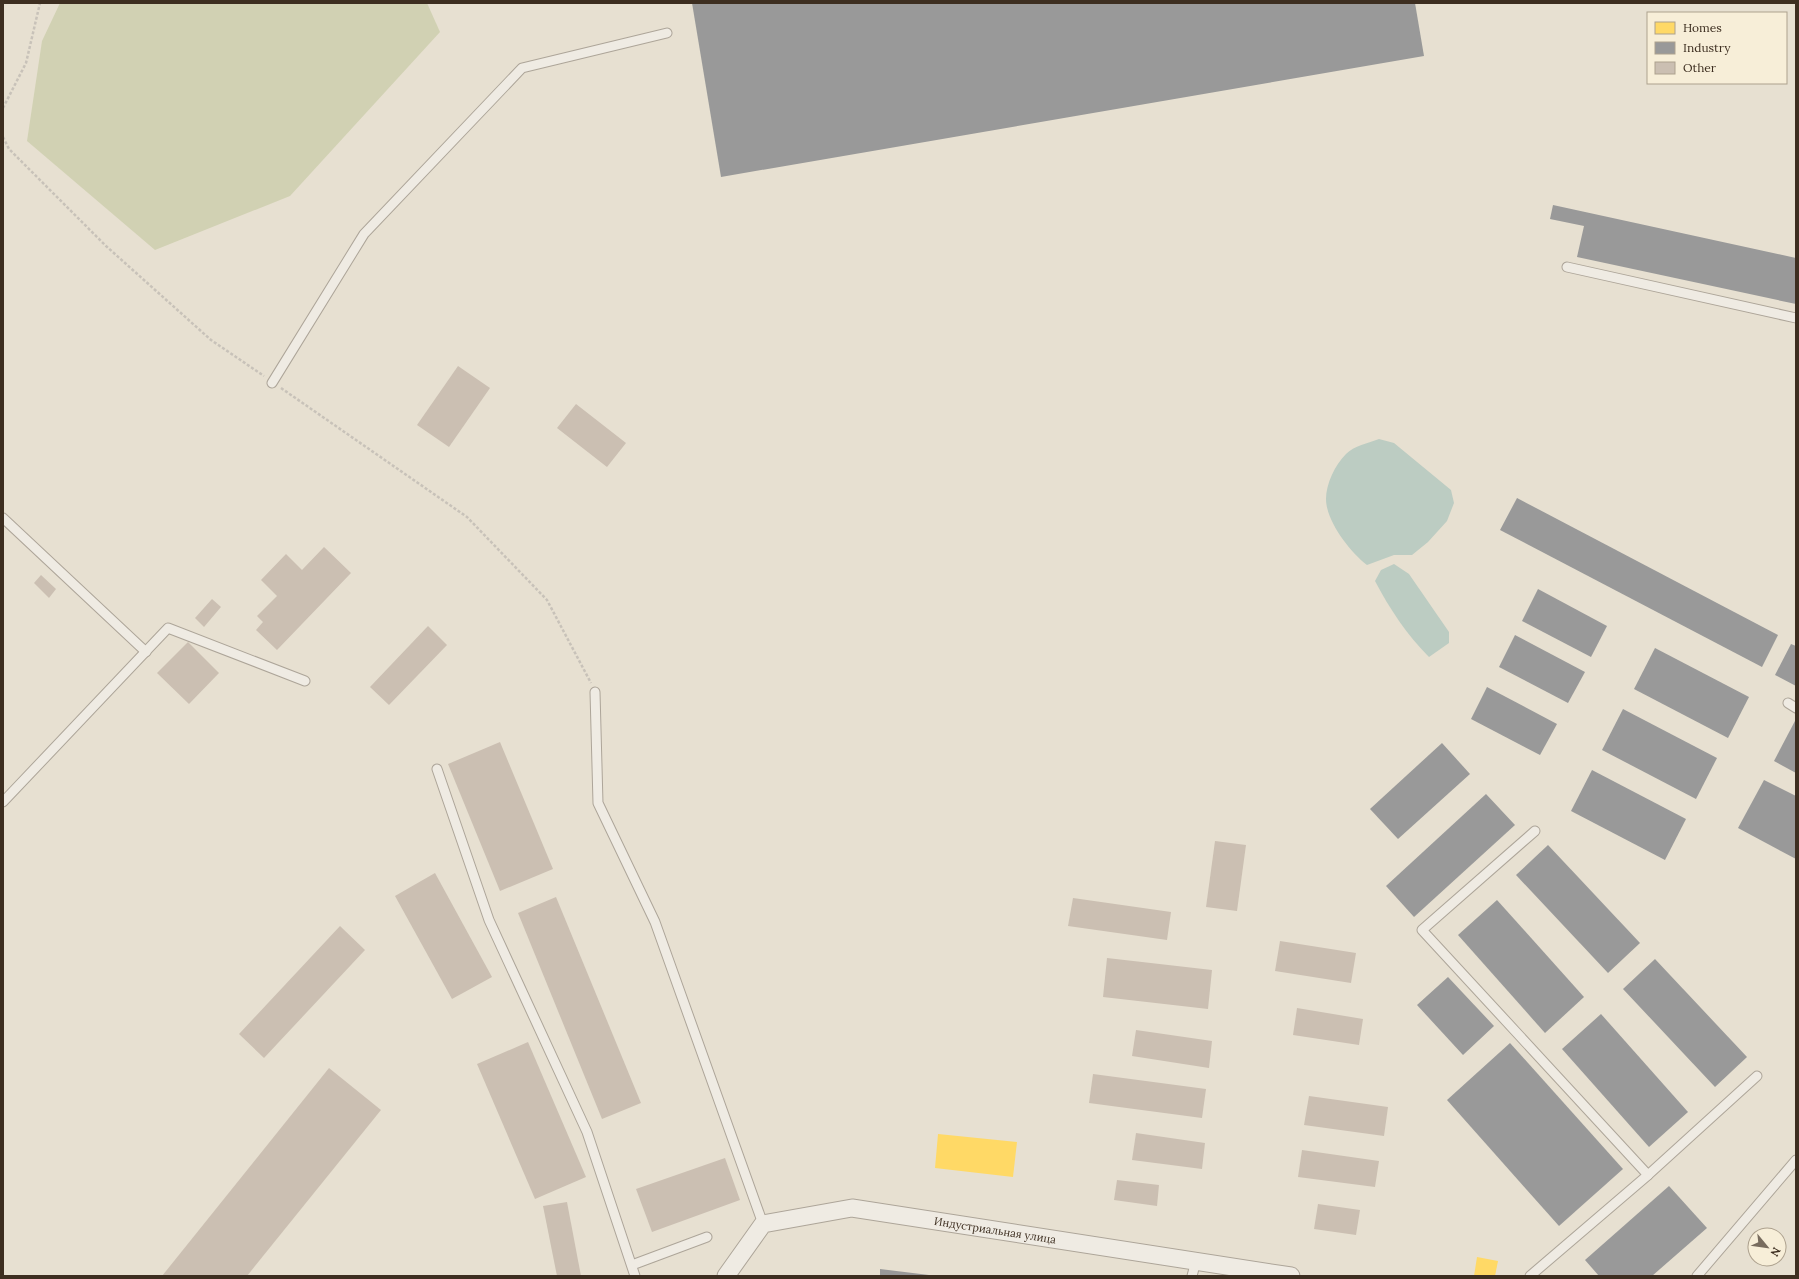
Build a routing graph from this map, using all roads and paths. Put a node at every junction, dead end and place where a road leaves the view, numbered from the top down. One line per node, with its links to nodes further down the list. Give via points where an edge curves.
1 (40, 3): 3 (path, via 26,63)
2 (667, 33): 7 (lane, via 522,68 364,234)
3 (3, 108)
4 (3, 137): 7 (path, via 9,149 106,246 205,335)
5 (1567, 267): 6 (lane)
6 (1796, 318)
7 (272, 382): 11 (path, via 467,517 547,600)
8 (3, 518): 9 (lane)
9 (146, 652): 10 (lane, via 168,628); 13 (lane)
10 (305, 681)
11 (596, 692): 18 (lane, via 598,803 655,922)
12 (437, 769): 20 (lane, via 489,920 587,1132)
13 (3, 802)
14 (1535, 831): 17 (lane, via 1422,930)
15 (1757, 1076): 17 (lane)
16 (1796, 1160): 26 (lane)
17 (1648, 1175): 25 (lane)
18 (763, 1224): 21 (street, Индустриальная улица, via 852,1208); 23 (street)
19 (707, 1237): 20 (lane)
20 (632, 1265): 22 (lane)
21 (1194, 1269): 24 (street, Индустриальная улица)
22 (635, 1276)
23 (726, 1276)
24 (1291, 1276)
25 (1530, 1276)
26 (1697, 1276)

